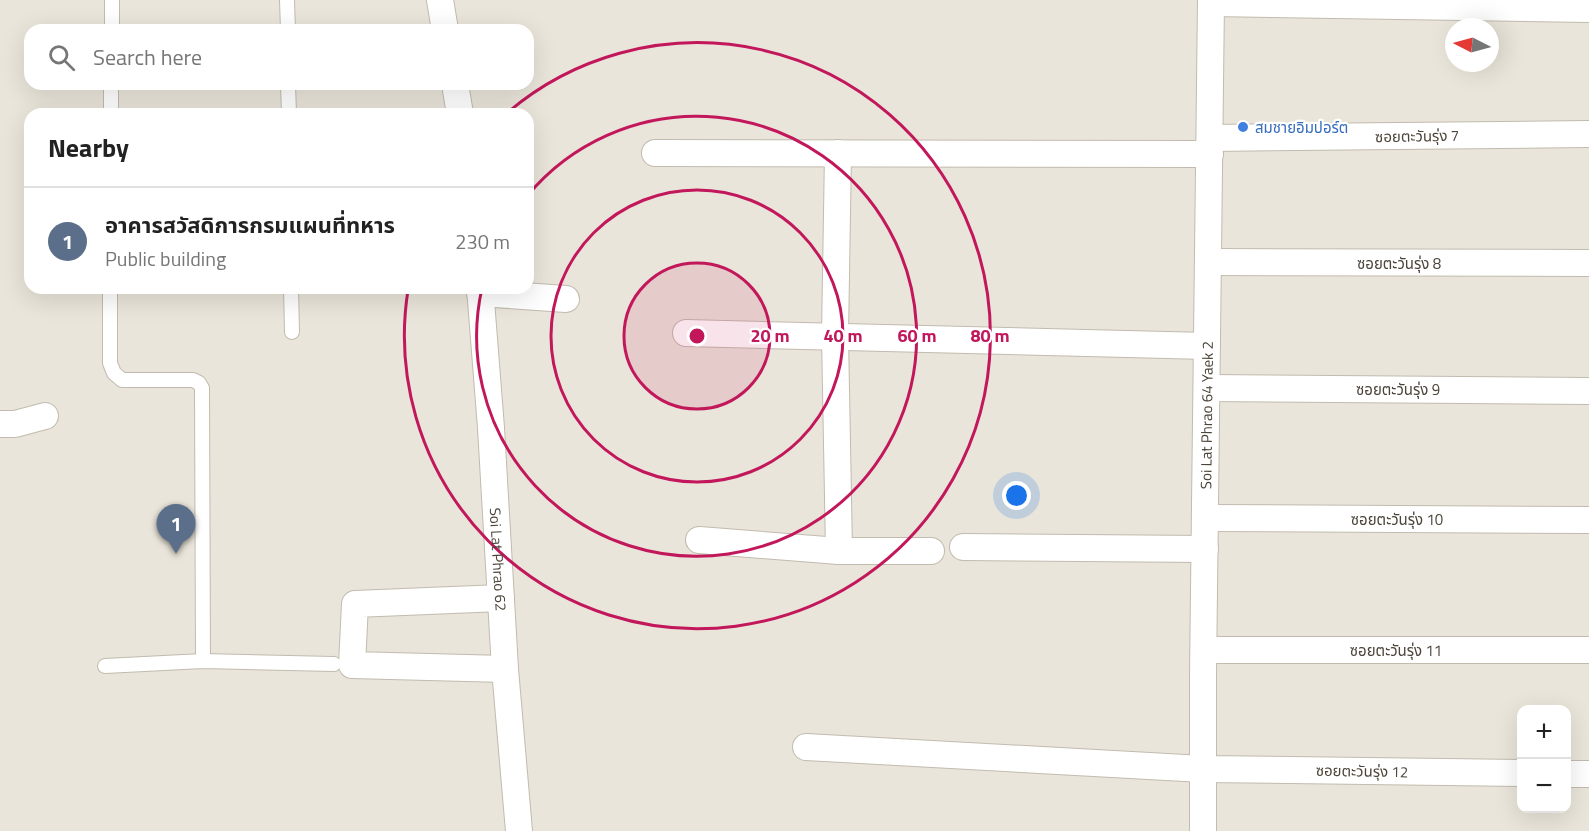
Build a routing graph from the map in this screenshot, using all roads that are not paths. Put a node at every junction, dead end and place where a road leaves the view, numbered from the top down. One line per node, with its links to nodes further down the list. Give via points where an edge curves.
1 (112, 0): 6 (lane)
2 (287, 0): 7 (lane)
3 (440, 0): 8 (street)
4 (1211, 2): 5 (street); 16 (street, Soi Lat Phrao 64 Yaek 2)
5 (1589, 9)
6 (112, 24)
7 (288, 24)
8 (444, 24)
9 (111, 90): 12 (lane)
10 (288, 90): 13 (lane)
11 (456, 90): 14 (street)
12 (111, 108)
13 (289, 108)
14 (459, 108)
15 (1589, 134): 16 (street, ซอยตะวันรุ่ง 7)
16 (1210, 146): 18 (street, ซอยตะวันรุ่ง 7); 19 (street, Soi Lat Phrao 64 Yaek 2)
17 (655, 153): 18 (street, ซอยตะวันรุ่ง 7)
18 (838, 153): 28 (street)
19 (1209, 262): 20 (street, ซอยตะวันรุ่ง 8); 29 (street, Soi Lat Phrao 64 Yaek 2)
20 (1589, 264)
21 (110, 294): 44 (lane, via 110,363 114,373 122,380 193,380 202,388)
22 (291, 294): 26 (lane)
23 (480, 294): 41 (street, Soi Lat Phrao 62)
24 (512, 294): 25 (street)
25 (566, 299)
26 (292, 332)
27 (686, 333): 28 (street)
28 (835, 336): 29 (street); 40 (street)
29 (1207, 346): 30 (street, Soi Lat Phrao 64 Yaek 2)
30 (1207, 388): 31 (street, ซอยตะวันรุ่ง 9); 34 (street, Soi Lat Phrao 64 Yaek 2)
31 (1589, 391)
32 (45, 416): 33 (street)
33 (0, 424)
34 (1205, 518): 35 (street, ซอยตะวันรุ่ง 10); 38 (street, Soi Lat Phrao 64 Yaek 2)
35 (1589, 520)
36 (699, 540): 40 (street)
37 (963, 548): 38 (street)
38 (1205, 549): 42 (street, Soi Lat Phrao 64 Yaek 2)
39 (932, 550): 40 (street)
40 (839, 551)
41 (501, 598): 47 (street, Soi Lat Phrao 62); 47 (street, via 355,604 352,665)
42 (1204, 650): 43 (street, ซอยตะวันรุ่ง 11); 49 (street, Soi Lat Phrao 64 Yaek 2)
43 (1589, 650)
44 (203, 661): 45 (lane); 46 (lane)
45 (334, 664)
46 (105, 666)
47 (505, 669): 53 (street, Soi Lat Phrao 62)
48 (806, 747): 49 (street, ซอยตะวันรุ่ง 12)
49 (1203, 769): 50 (street, ซอยตะวันรุ่ง 12); 54 (street, Soi Lat Phrao 64 Yaek 2)
50 (1517, 773)
51 (1571, 774): 52 (street)
52 (1589, 774)
53 (519, 831)
54 (1203, 831)

